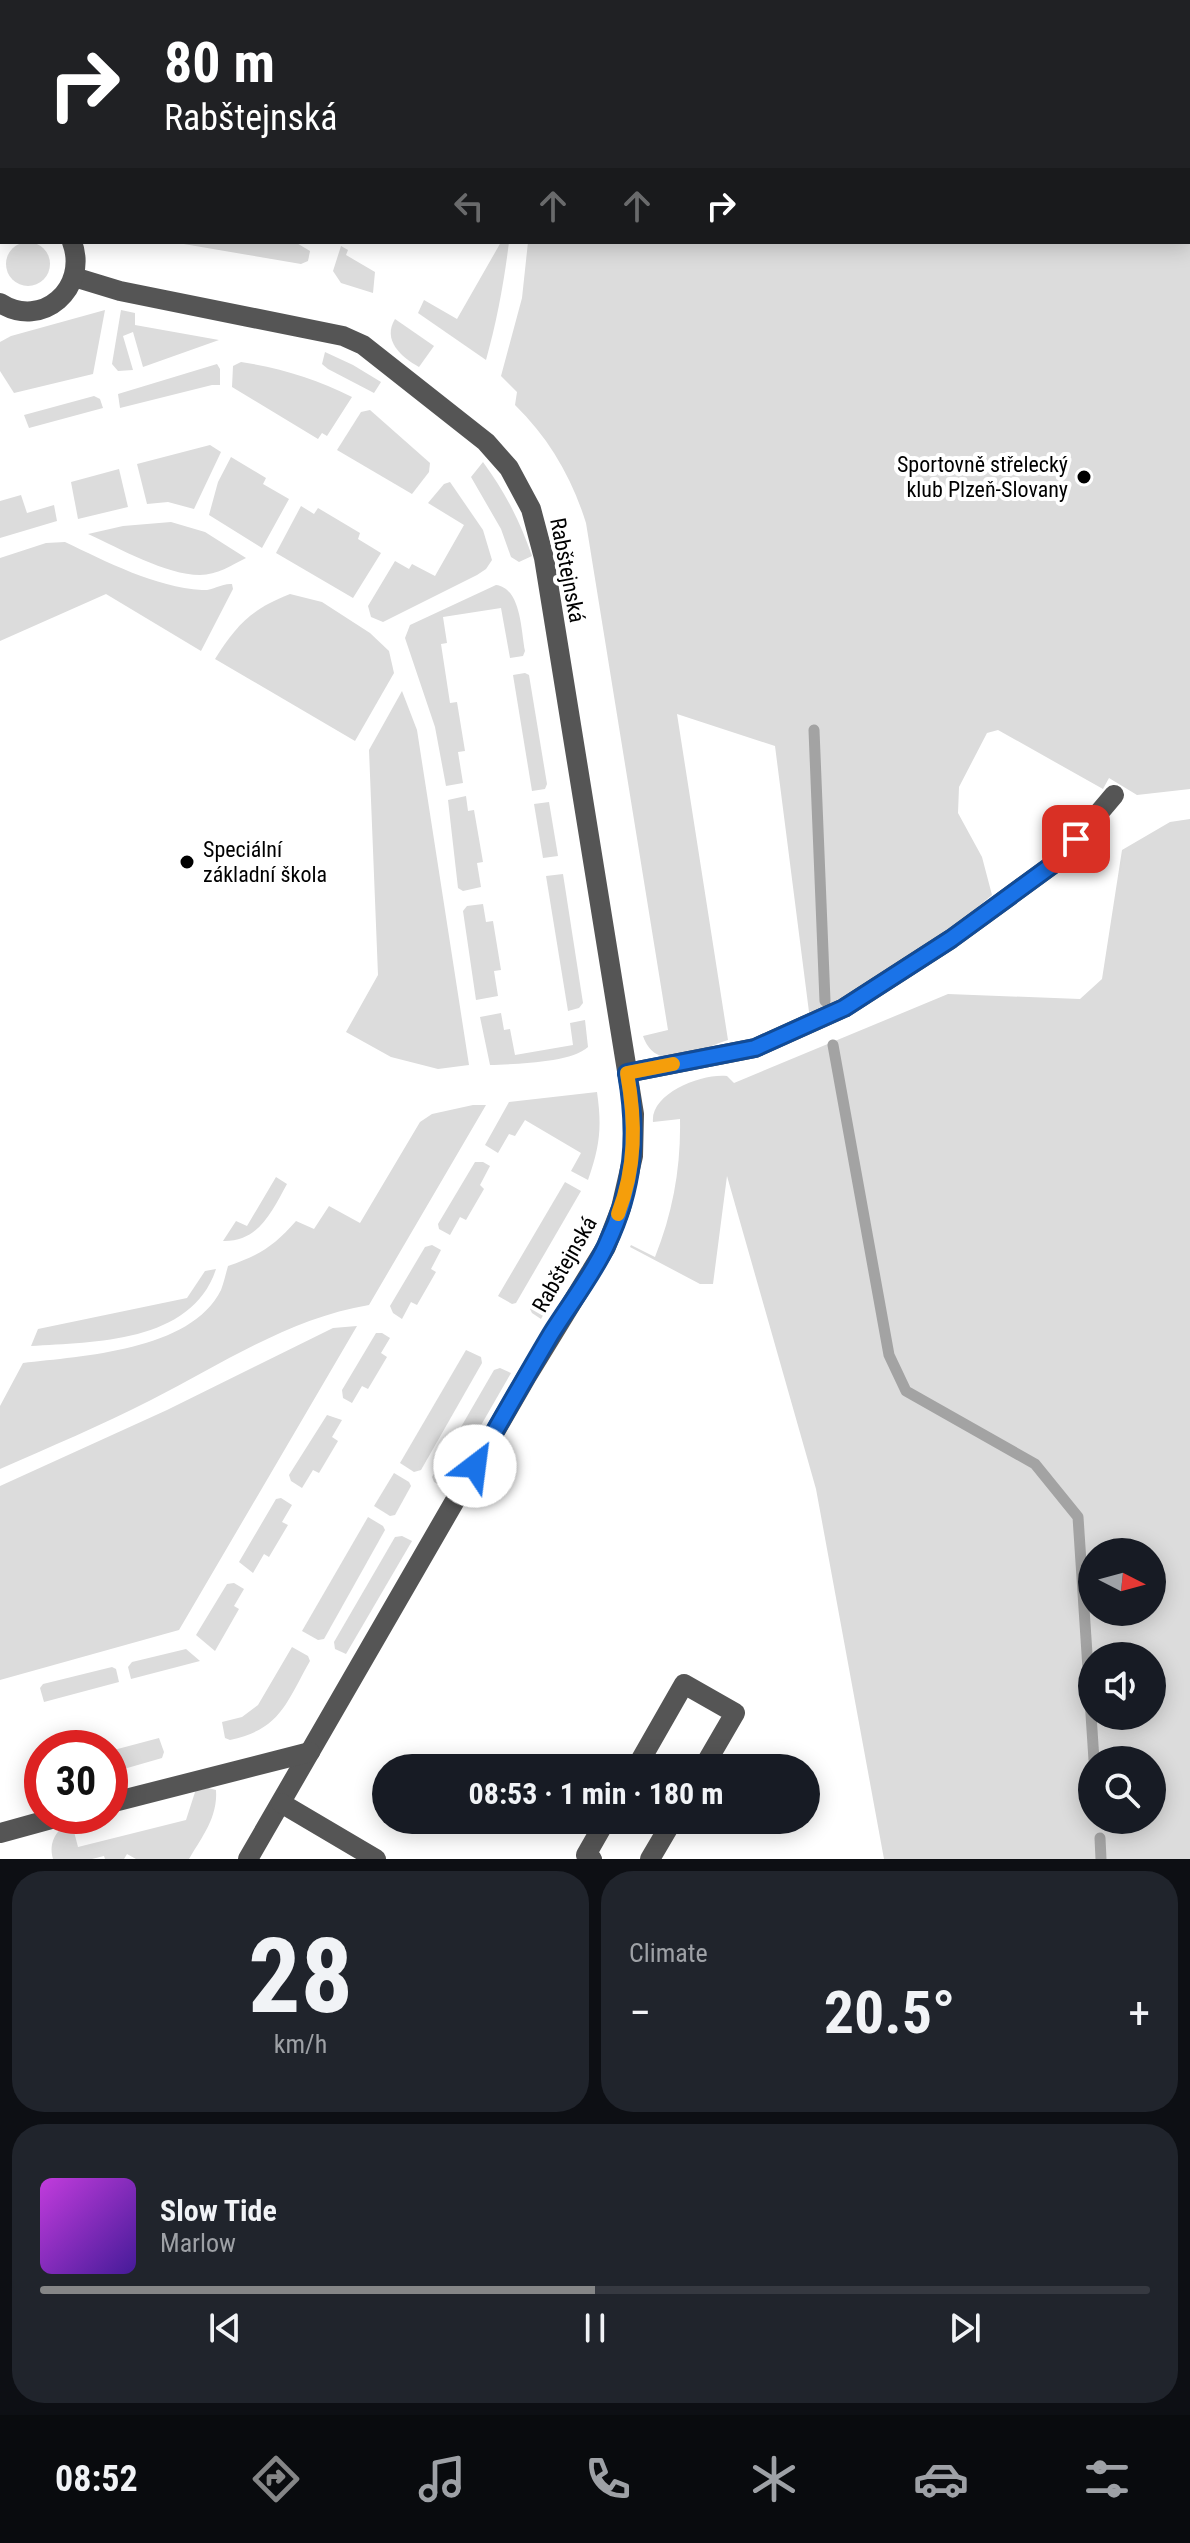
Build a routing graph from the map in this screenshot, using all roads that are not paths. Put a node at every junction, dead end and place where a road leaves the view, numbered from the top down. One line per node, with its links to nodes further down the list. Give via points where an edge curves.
1 (72, 244): 2 (street)
2 (74, 277): 3 (street, via 61,299 46,309 20,311); 5 (street, Rabštejnská, via 343,336 363,345 486,442 509,468 531,509 544,558)
3 (0, 303)
4 (1114, 795): 5 (street, via 1059,860 844,1008 755,1048)
5 (627, 1073): 6 (street, Rabštejnská, via 634,1114 633,1156 606,1247)
6 (310, 1752): 9 (street); 10 (street, Rabštejnská)
7 (644, 1754): 8 (street, via 684,1684 735,1713)
8 (711, 1754)
9 (128, 1798)
10 (281, 1803): 15 (street, Rabštejnská); 16 (street)
11 (24, 1826): 12 (street)
12 (0, 1833)
13 (598, 1834): 17 (street, via 586,1855)
14 (665, 1834): 18 (street)
15 (248, 1859)
16 (376, 1859)
17 (592, 1859)
18 (650, 1859)

